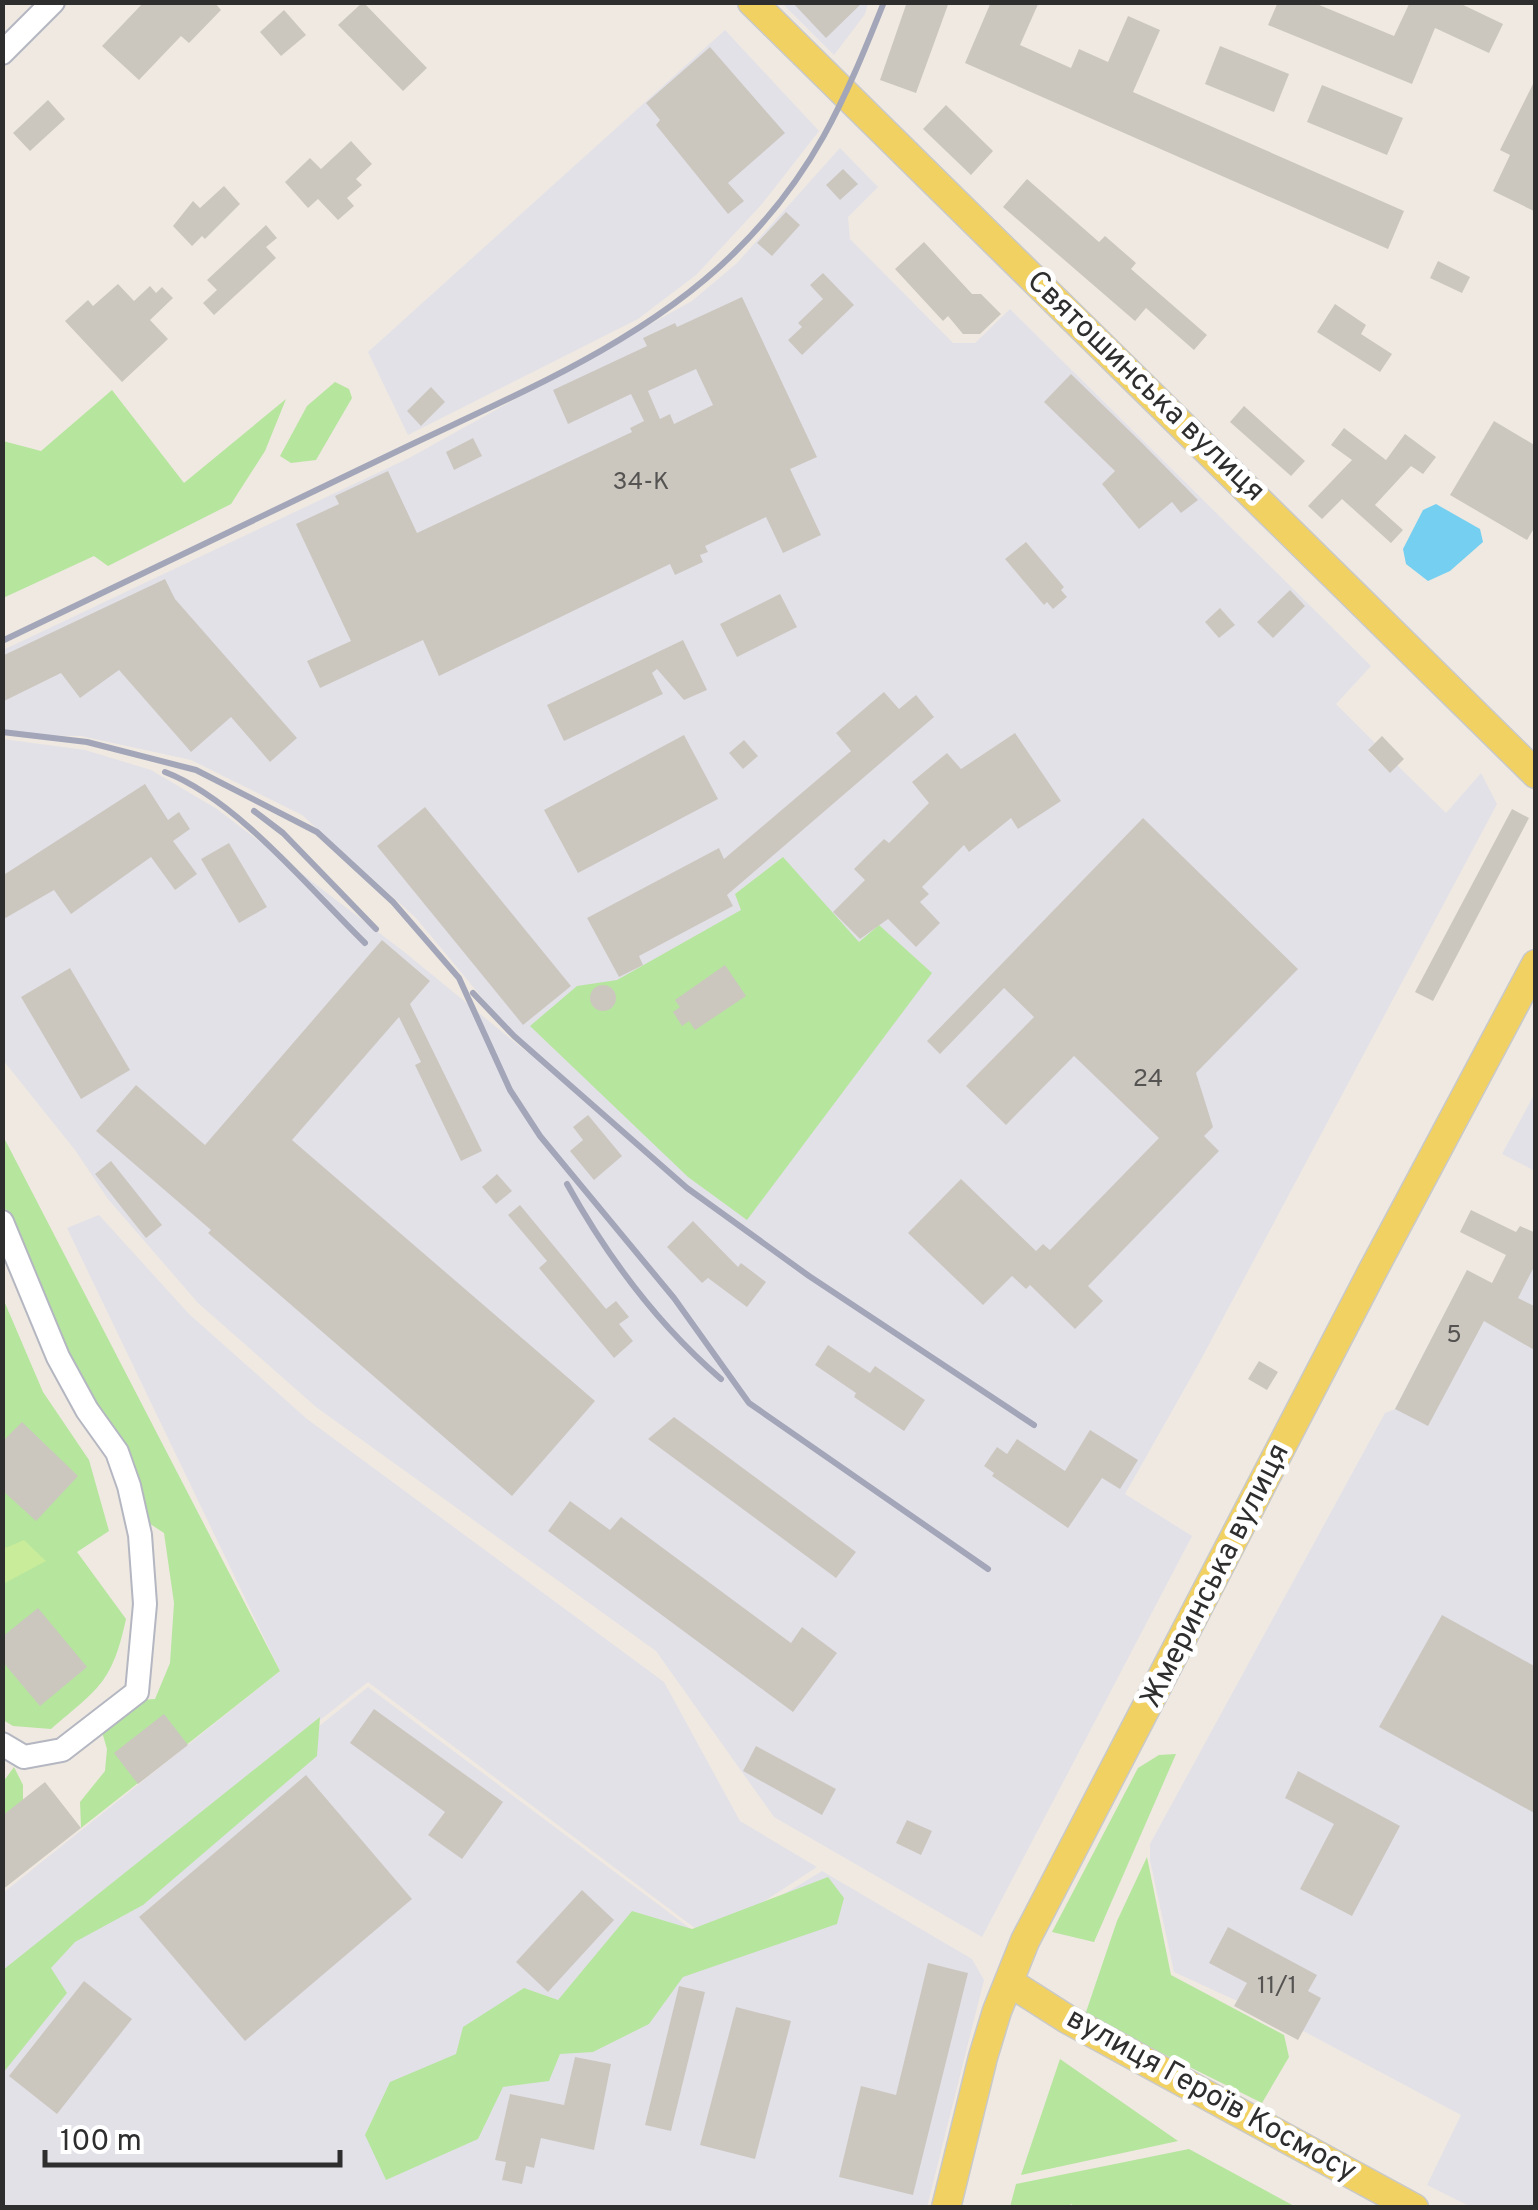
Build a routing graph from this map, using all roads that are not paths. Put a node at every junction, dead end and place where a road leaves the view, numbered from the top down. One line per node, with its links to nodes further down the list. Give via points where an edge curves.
1 (53, 2): 3 (street)
2 (752, 2): 4 (main road, Святошинська вулиця)
3 (2, 53)
4 (1536, 774)
5 (1536, 964): 8 (main road, Жмеринська вулиця)
6 (2, 1222): 7 (street, via 58,1357 118,1452 140,1534 145,1604 137,1692 62,1750 24,1757)
7 (2, 1744)
8 (1009, 1982): 9 (main road, Жмеринська вулиця, via 982,2058); 10 (main road, вулиця Героїв Космосу)
9 (946, 2208)
10 (1414, 2208)

